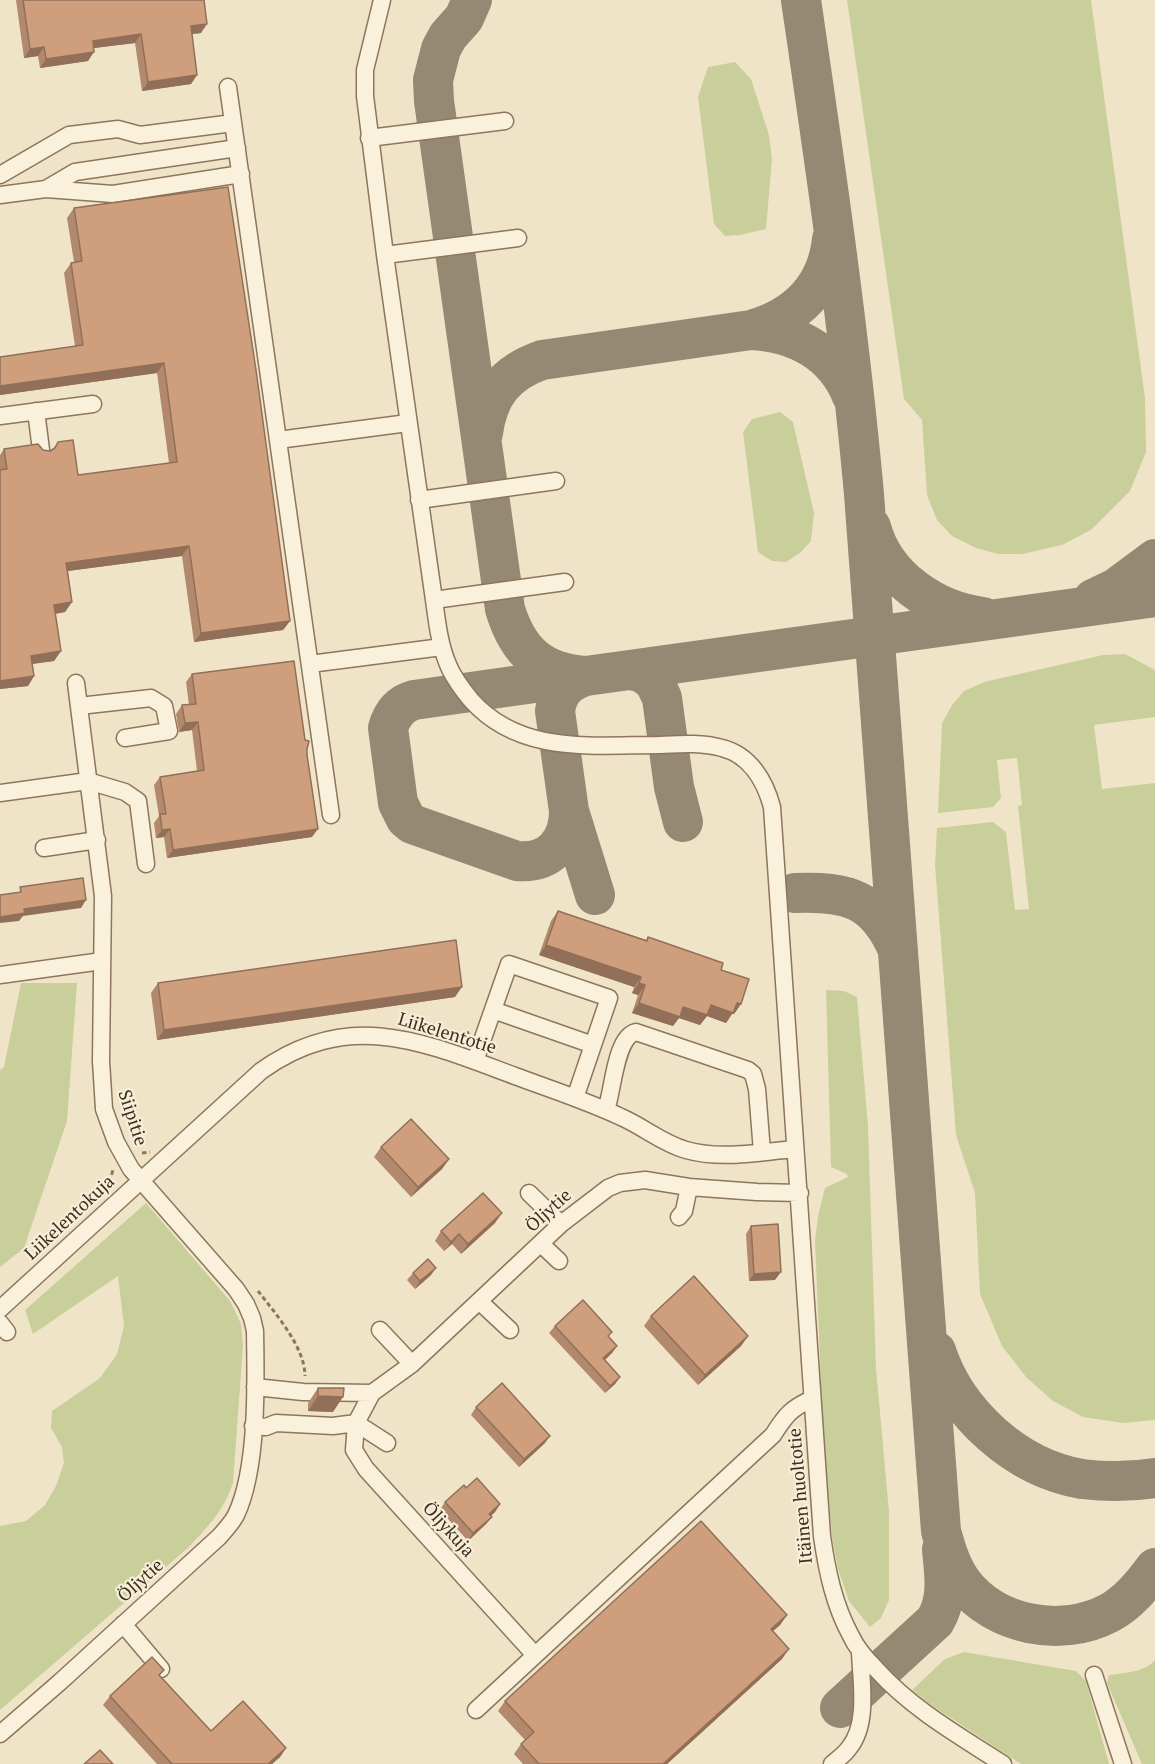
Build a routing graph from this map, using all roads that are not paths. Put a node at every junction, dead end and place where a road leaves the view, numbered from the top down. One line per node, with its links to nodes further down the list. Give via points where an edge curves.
1 (382, 0): 5 (street, Itäinen huoltotie, via 365,70)
2 (228, 87): 4 (street)
3 (505, 121): 5 (street)
4 (233, 123): 6 (street); 8 (street, via 140,135 118,129 69,135)
5 (369, 138): 12 (street, Itäinen huoltotie)
6 (237, 148): 7 (street); 9 (street, via 75,172)
7 (241, 174): 9 (street, via 113,194); 17 (street)
8 (0, 175)
9 (46, 189): 10 (street)
10 (0, 195)
11 (518, 238): 12 (street)
12 (385, 255): 16 (street, Itäinen huoltotie)
13 (93, 404): 14 (street)
14 (36, 411): 15 (street); 18 (street)
15 (0, 416)
16 (408, 423): 17 (street); 20 (street, Itäinen huoltotie)
17 (278, 440): 24 (street)
18 (41, 450)
19 (556, 481): 20 (street)
20 (420, 500): 22 (street, Itäinen huoltotie)
21 (565, 582): 22 (street)
22 (434, 600): 23 (street, Itäinen huoltotie)
23 (442, 647): 24 (street); 41 (street, Itäinen huoltotie, via 457,681 479,708 530,739 567,746 676,744 723,748 737,754 761,777 772,807)
24 (310, 664): 30 (street)
25 (76, 682): 26 (street, Siipitie)
26 (79, 706): 27 (street, via 150,698 165,706 169,731); 28 (street, Siipitie)
27 (125, 738)
28 (88, 782): 29 (street); 31 (street, Siipitie); 33 (street, via 125,792 138,801)
29 (0, 793)
30 (331, 815)
31 (97, 840): 32 (street); 34 (street, Siipitie, via 103,896)
32 (44, 848)
33 (146, 864)
34 (102, 961): 35 (street); 43 (street, Siipitie, via 104,1109 116,1142)
35 (0, 975)
36 (493, 1010): 37 (street); 37 (street, via 509,964 609,998); 38 (street)
37 (593, 1045): 39 (street)
38 (475, 1061): 39 (street, Liikelentotie); 43 (street, Liikelentotie, via 384,1035 344,1036 306,1045 261,1071)
39 (575, 1098): 40 (street, Liikelentotie)
40 (606, 1110): 42 (street, Liikelentotie, via 688,1150 722,1155); 42 (street, via 625,1039 636,1032 753,1074)
41 (795, 1149): 42 (street, Liikelentotie); 46 (street, Itäinen huoltotie)
42 (762, 1152)
43 (139, 1180): 52 (street, Liikelentokuja); 56 (street, Siipitie, via 225,1275 246,1304 255,1331)
44 (688, 1186): 46 (street, Öljytie); 47 (street); 48 (street, Öljytie, via 645,1180 620,1183 597,1195)
45 (529, 1193): 48 (street)
46 (800, 1193): 58 (street, Itäinen huoltotie)
47 (679, 1217)
48 (561, 1224): 49 (street, Öljytie)
49 (541, 1244): 50 (street); 51 (street, Öljytie)
50 (560, 1261)
51 (479, 1301): 54 (street); 55 (street, Öljytie)
52 (0, 1309)
53 (380, 1330): 55 (street)
54 (510, 1330)
55 (412, 1364): 57 (street, Öljytie)
56 (255, 1387): 57 (street); 60 (street, Öljytie)
57 (372, 1393): 59 (street, Öljytie)
58 (812, 1399): 63 (street, Itäinen huoltotie, via 828,1577 842,1618); 64 (street, via 795,1407 773,1436)
59 (356, 1423): 60 (street); 61 (street); 64 (street, Öljykuja, via 354,1450 366,1469)
60 (253, 1426): 62 (street, Öljytie, via 246,1488 235,1517 219,1537)
61 (387, 1443)
62 (123, 1624): 65 (street); 68 (street, Öljytie)
63 (860, 1652): 69 (street, via 862,1694 858,1731 850,1748); 70 (street, Itäinen huoltotie, via 894,1689 927,1716)
64 (534, 1654): 67 (street)
65 (161, 1669)
66 (1094, 1675): 71 (street)
67 (476, 1710)
68 (0, 1734)
69 (832, 1764)
70 (1003, 1764)
71 (1123, 1764)

